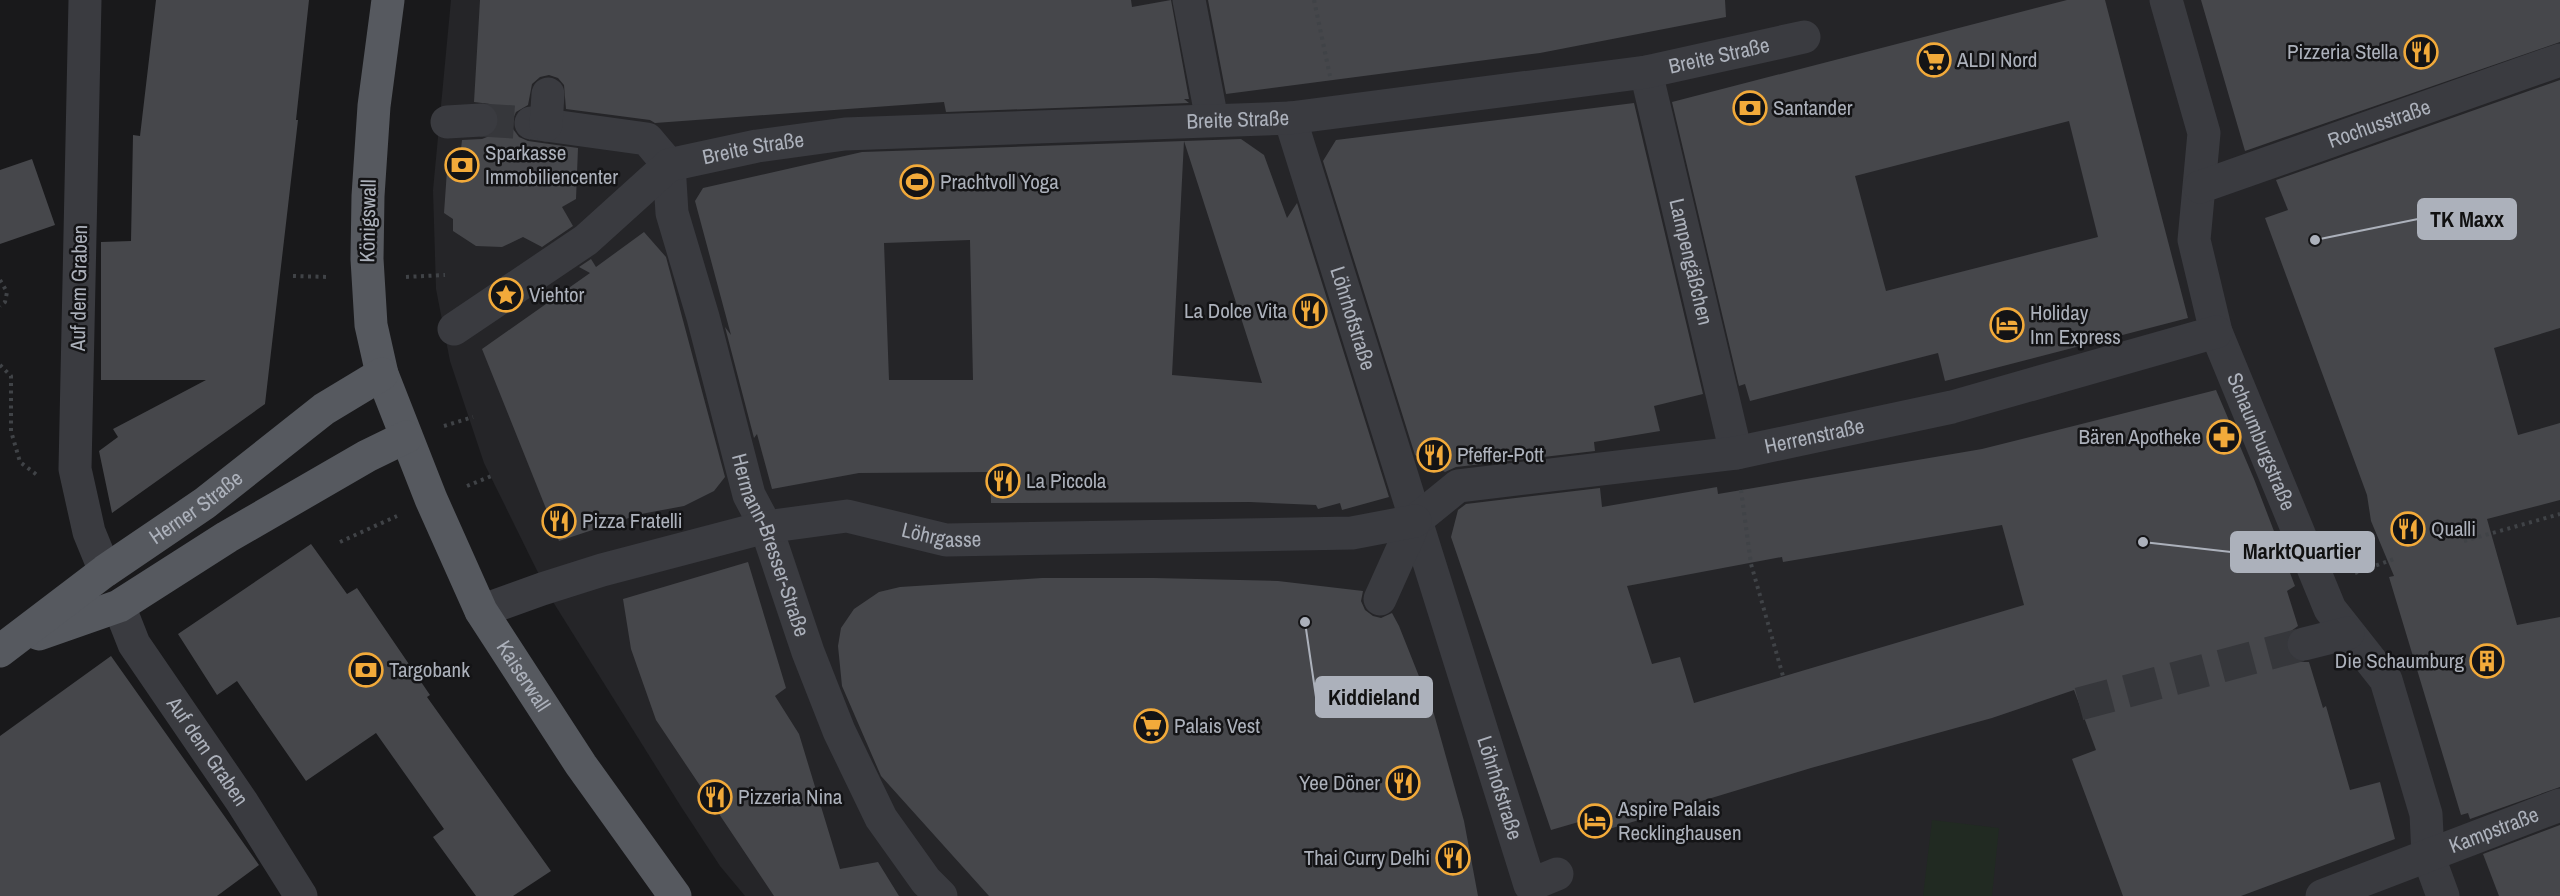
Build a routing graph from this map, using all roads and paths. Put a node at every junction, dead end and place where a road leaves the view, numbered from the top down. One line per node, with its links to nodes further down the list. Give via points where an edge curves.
1 (85, 0): 25 (street, Auf dem Graben)
2 (388, 0): 22 (main road, Königswall, via 374,106 368,196 371,325)
3 (1189, 0): 13 (street)
4 (1314, 0): 9 (path)
5 (2166, 0): 16 (street, Schaumburgstraße, via 2204,133)
6 (1804, 37): 8 (street, Breite Straße)
7 (2560, 60): 16 (street, Rochusstraße)
8 (1646, 72): 9 (street, Breite Straße); 24 (street, Lampengäßchen)
9 (1336, 112): 11 (street, Breite Straße)
10 (541, 114): 15 (street, via 647,139)
11 (1290, 118): 13 (street, Breite Straße); 27 (street, Löhrhofstraße)
12 (481, 120): 14 (street)
13 (1212, 120): 15 (street, Breite Straße, via 845,134 757,146)
14 (447, 122)
15 (669, 165): 19 (street, Breite Straße, via 586,240); 28 (street, Hermann-Bresser-Straße, via 672,213 749,495)
16 (2200, 187): 20 (street, Schaumburgstraße, via 2194,240)
17 (0, 280): 18 (path, via 7,292)
18 (0, 306)
19 (454, 329)
20 (2216, 333): 24 (street, Herrenstraße, via 1952,407); 34 (street, Schaumburgstraße, via 2330,609)
21 (0, 365): 25 (path, via 11,376 11,431 20,462 49,491)
22 (382, 374): 23 (main road, Königswall); 30 (main road, Herner Straße, via 324,409 205,503)
23 (406, 438): 32 (main road, Herner Straße, via 367,456 227,537); 33 (main road, Kaiserwall)
24 (1736, 453): 27 (street, Herrenstraße, via 1458,486); 37 (path, via 1751,564)
25 (77, 483): 30 (street, Auf dem Graben, via 89,532)
26 (2560, 514): 29 (path)
27 (1415, 521): 28 (street, Löhrgasse, via 1352,533 946,540 847,516); 31 (street); 40 (street, Löhrhofstraße)
28 (766, 526): 33 (street, Löhrgasse, via 602,570); 44 (street, Hermann-Bresser-Straße, via 839,731 881,818)
29 (2464, 540)
30 (105, 571): 36 (main road, Herner Straße)
31 (1380, 599)
32 (119, 606): 36 (main road, Herner Straße); 42 (street, Auf dem Graben, via 134,644)
33 (481, 611): 43 (main road, Kaiserwall, via 581,765)
34 (2348, 633): 35 (street); 39 (street, Schaumburgstraße, via 2386,680 2426,814)
35 (2304, 644)
36 (6, 647)
37 (1783, 676)
38 (2560, 805): 39 (street, Kampstraße)
39 (2428, 855): 41 (street, Kampstraße); 46 (street, Schaumburgstraße)
40 (1543, 880)
41 (2355, 890): 45 (street, Kampstraße)
42 (301, 896)
43 (675, 896)
44 (941, 896)
45 (2322, 896)
46 (2443, 896)

